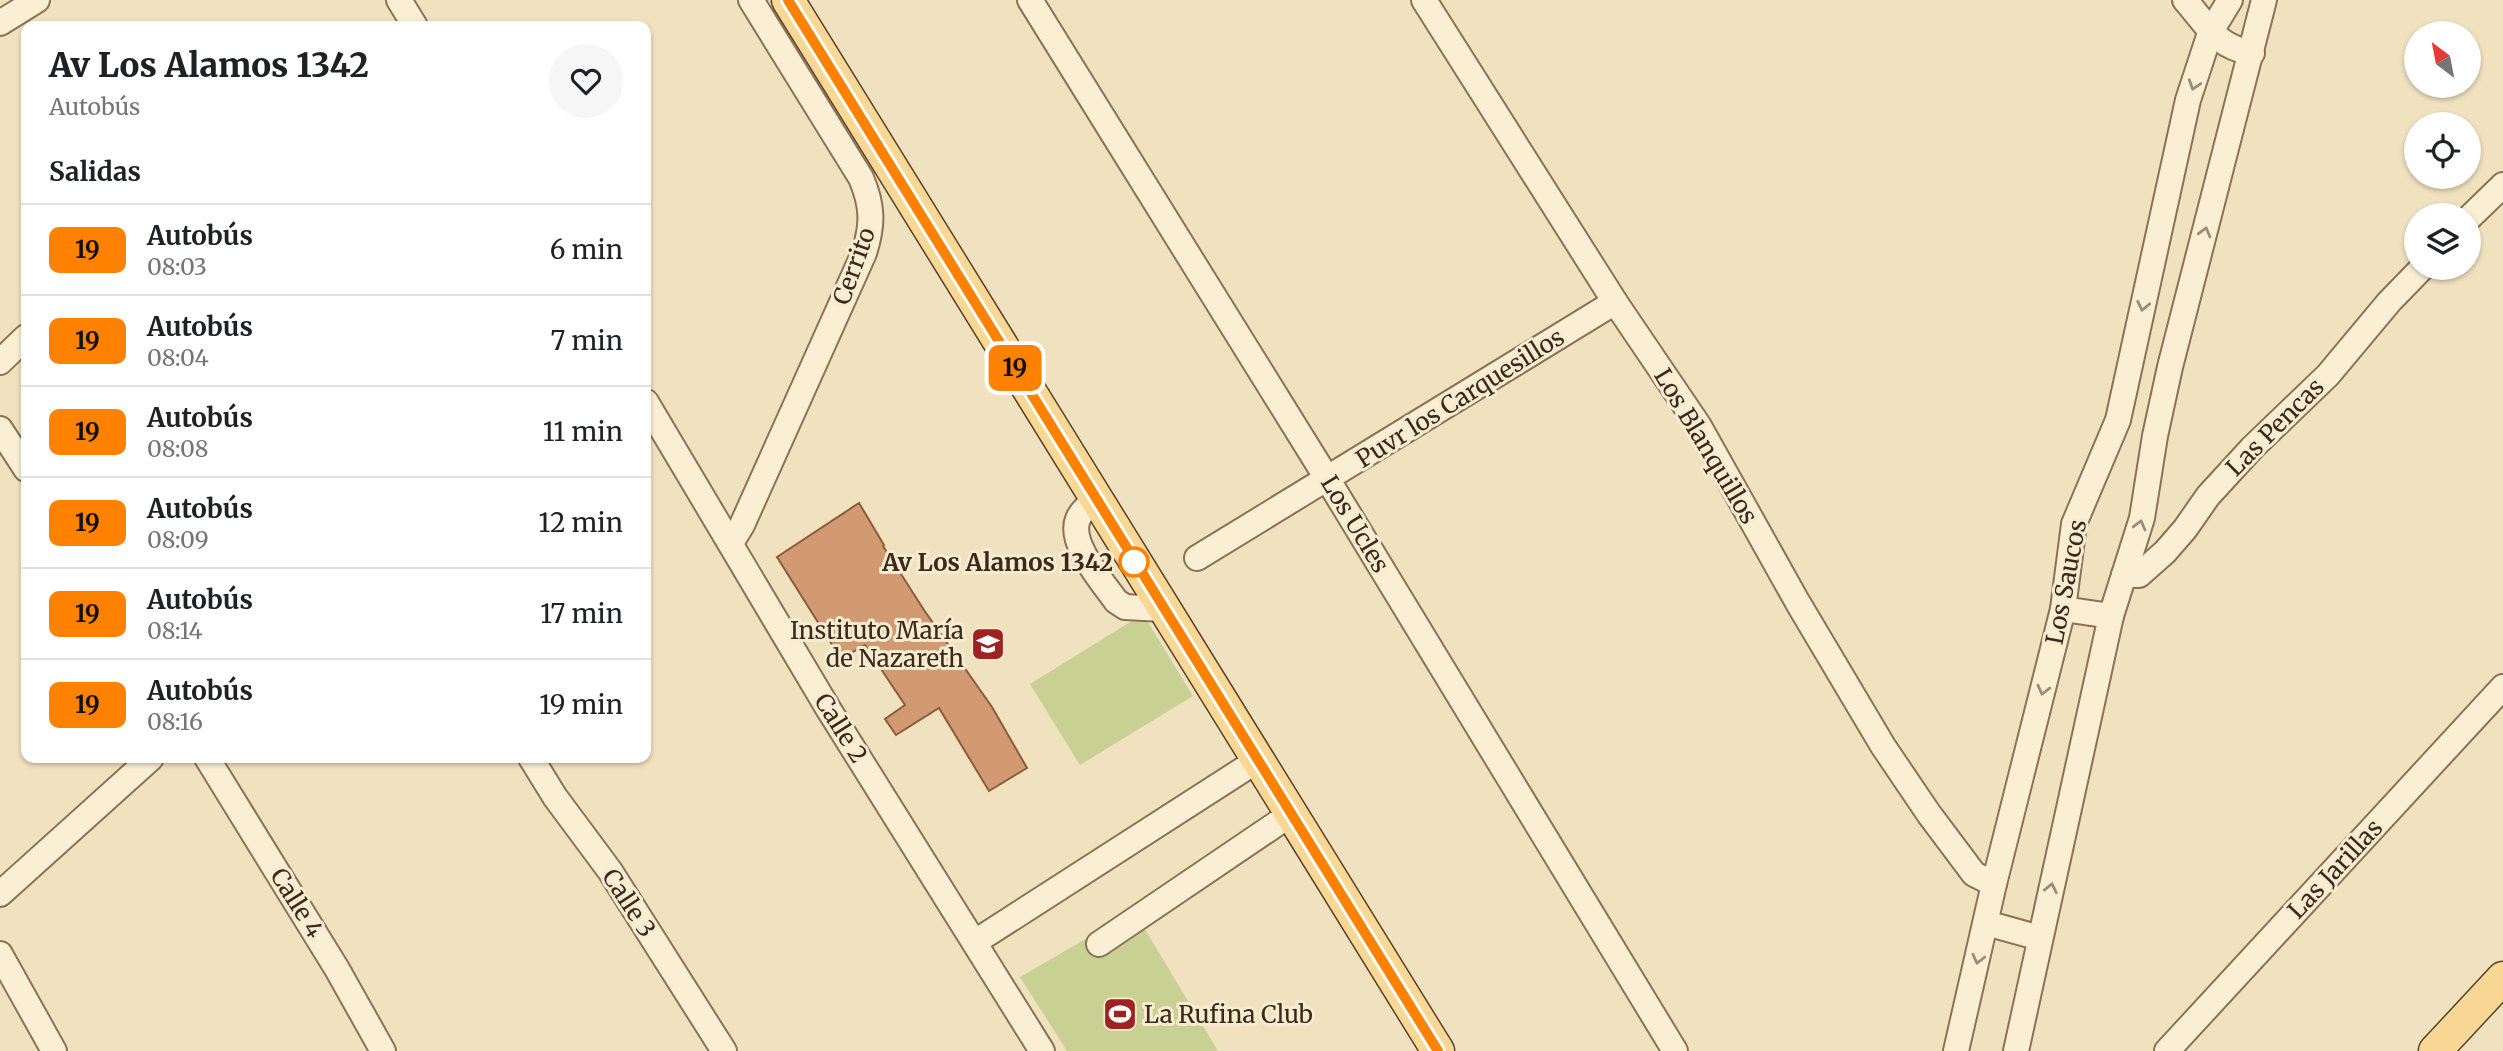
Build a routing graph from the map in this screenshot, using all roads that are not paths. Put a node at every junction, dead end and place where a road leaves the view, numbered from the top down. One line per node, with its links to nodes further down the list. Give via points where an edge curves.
1 (37, 0): 11 (street)
2 (399, 0): 10 (street)
3 (751, 0): 25 (street, Cerrito, via 861,178 872,216 864,253)
4 (788, 0): 31 (main road)
5 (1030, 0): 24 (street, Los Ucles)
6 (1423, 0): 17 (street, Los Blanquillos)
7 (2185, 0): 12 (street)
8 (2230, 0): 12 (street, Los Saucos)
9 (2264, 0): 13 (street, Los Saucos)
10 (412, 21)
11 (0, 23)
12 (2210, 33): 13 (street, via 2228,46); 28 (street, Los Saucos, one-way to 28, via 2180,132 2123,402 2074,524)
13 (2252, 53): 27 (street, Los Saucos, one-way to 13, via 2142,517 2169,366)
14 (2503, 185): 15 (street)
15 (2481, 206)
16 (2410, 280): 27 (street, Las Pencas, via 2328,375 2208,496 2165,552 2139,575)
17 (1615, 302): 24 (street, Puvr los Carquesillos); 36 (street, Los Blanquillos, via 1699,426 1883,746 1974,874)
18 (21, 342): 19 (street)
19 (0, 362)
20 (651, 422): 22 (street, Calle 2)
21 (0, 429): 23 (street)
22 (656, 442): 25 (street, Calle 2)
23 (21, 461)
24 (1328, 480): 26 (street, Puvr los Carquesillos); 49 (street, Los Ucles)
25 (731, 543): 40 (street, Calle 2, via 829,710)
26 (1197, 558)
27 (2124, 575): 29 (street, Los Saucos)
28 (2063, 609): 29 (street); 36 (street, Los Saucos, one-way to 36)
29 (2111, 616): 39 (street, Los Saucos, one-way to 29)
30 (2503, 687): 52 (street, Las Jarillas)
31 (1258, 760): 35 (main road); 40 (street)
32 (145, 763): 37 (street)
33 (210, 763): 45 (street, Calle 4)
34 (534, 763): 46 (street, Calle 3, via 610,871)
35 (1291, 814): 41 (street); 48 (main road)
36 (1994, 884): 38 (street, Los Saucos)
37 (0, 894)
38 (1986, 923): 39 (street); 50 (street, Los Saucos, one-way to 50)
39 (2040, 937): 51 (street, Los Saucos)
40 (975, 942): 47 (street, Calle 2)
41 (1099, 944)
42 (0, 954): 44 (street)
43 (2503, 978): 53 (main road)
44 (54, 1051)
45 (383, 1051)
46 (724, 1051)
47 (1042, 1051)
48 (1438, 1051)
49 (1675, 1051)
50 (1956, 1051)
51 (2016, 1051)
52 (2167, 1051)
53 (2435, 1051)

